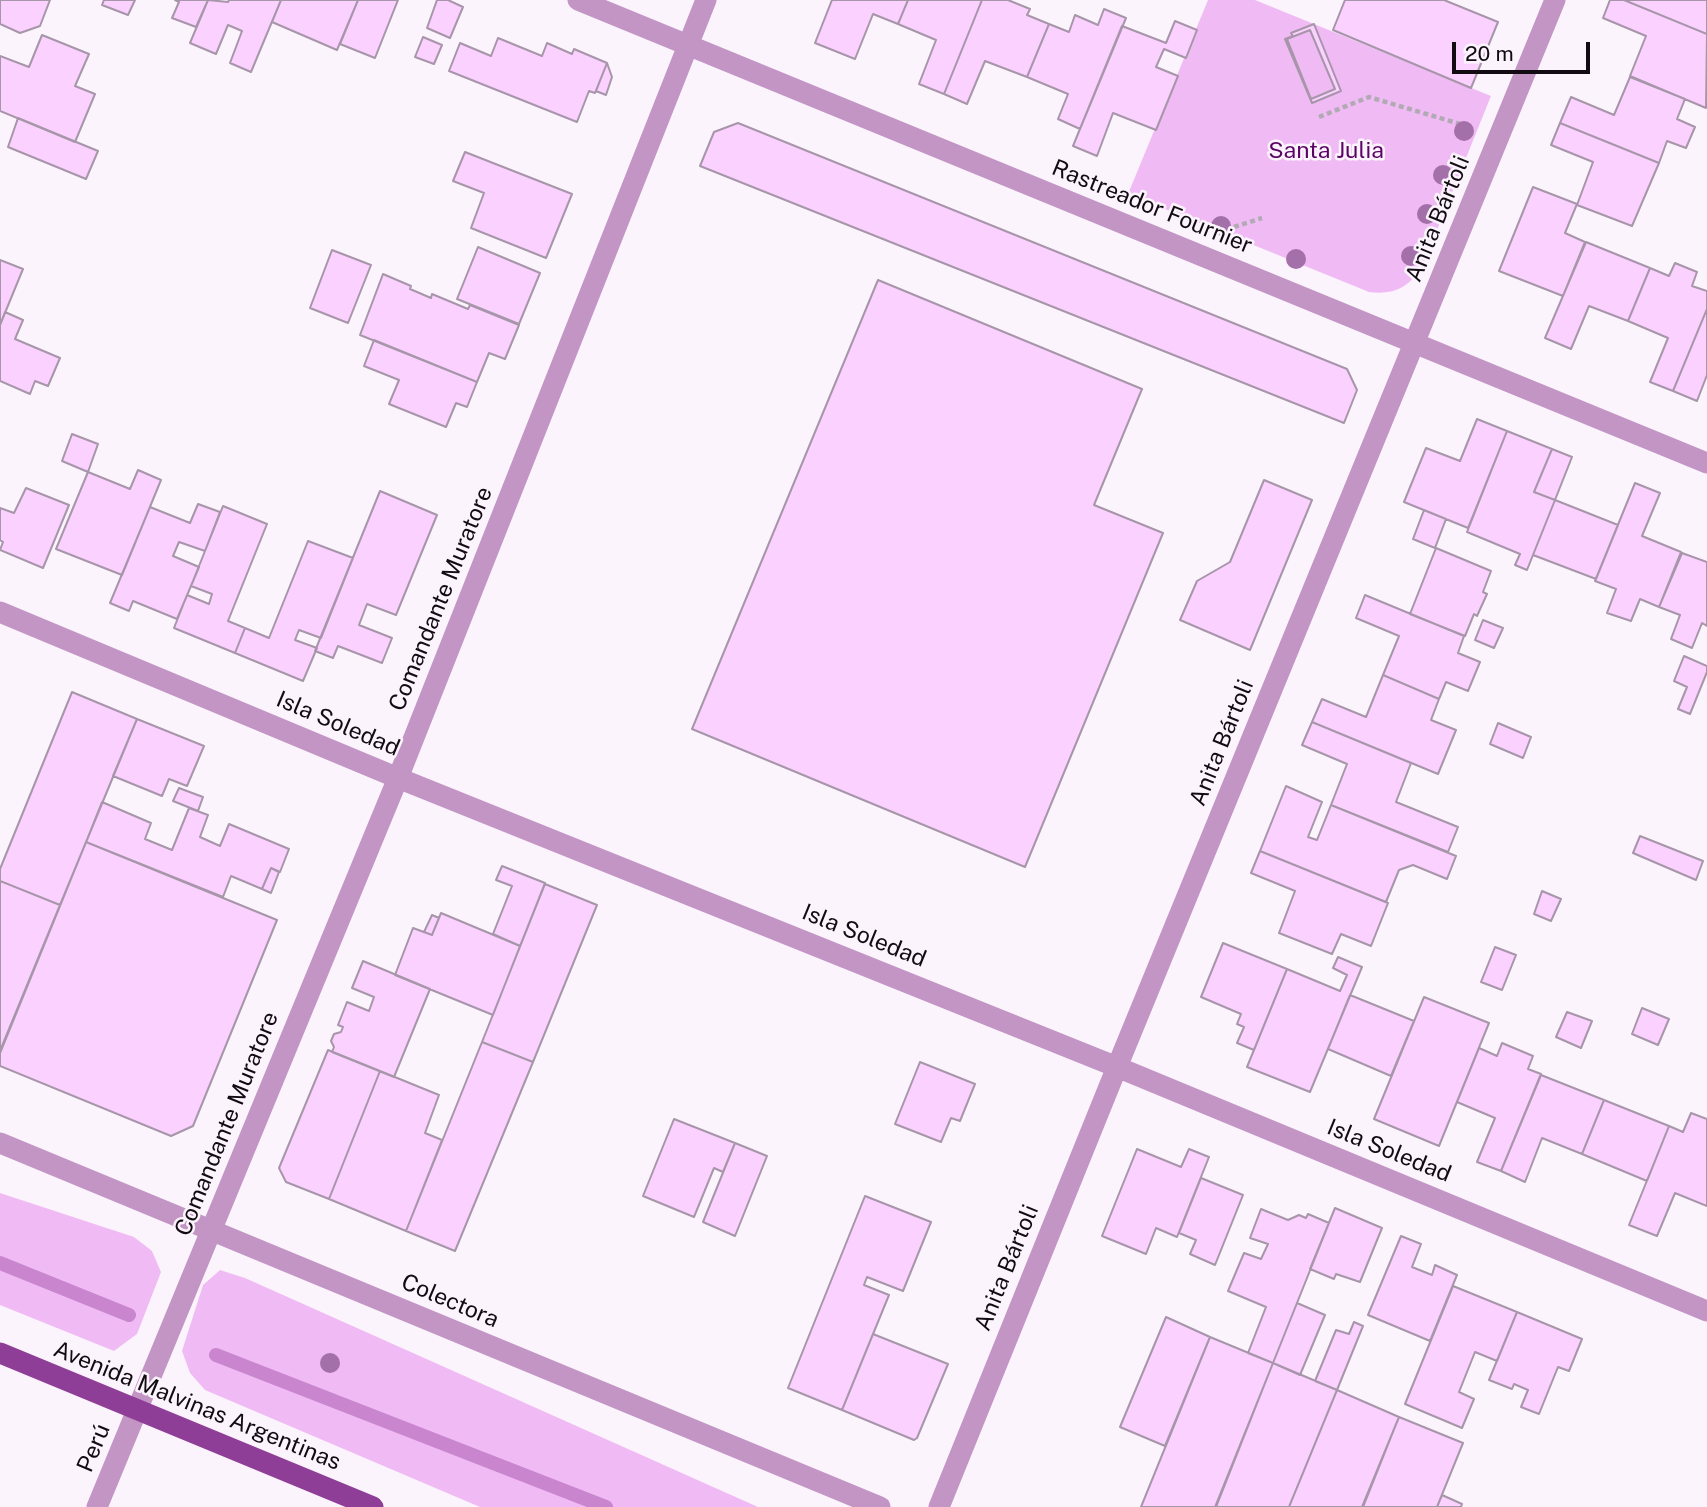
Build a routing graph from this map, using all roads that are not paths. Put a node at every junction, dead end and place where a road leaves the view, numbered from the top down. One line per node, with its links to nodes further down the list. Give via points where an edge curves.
1 (578, 0): 4 (street, Rastreador Fournier)
2 (706, 0): 4 (street, Comandante Muratore)
3 (1555, 0): 5 (street, Anita Bártoli)
4 (687, 45): 5 (street, Rastreador Fournier); 8 (street, Comandante Muratore)
5 (1416, 344): 6 (street, Rastreador Fournier); 9 (street, Anita Bártoli)
6 (1707, 463)
7 (0, 612): 8 (street, Isla Soledad)
8 (398, 778): 9 (street, Isla Soledad); 11 (street, Comandante Muratore)
9 (1117, 1067): 12 (street, Isla Soledad); 18 (street, Anita Bártoli)
10 (0, 1143): 11 (street, Colectora)
11 (212, 1230): 14 (street, Comandante Muratore); 17 (street, Colectora)
12 (1707, 1311)
13 (0, 1353): 14 (main road, Avenida Malvinas Argentinas)
14 (138, 1409): 15 (street, Perú); 16 (main road, Avenida Malvinas Argentinas)
15 (97, 1507)
16 (373, 1507)
17 (880, 1507)
18 (939, 1507)

